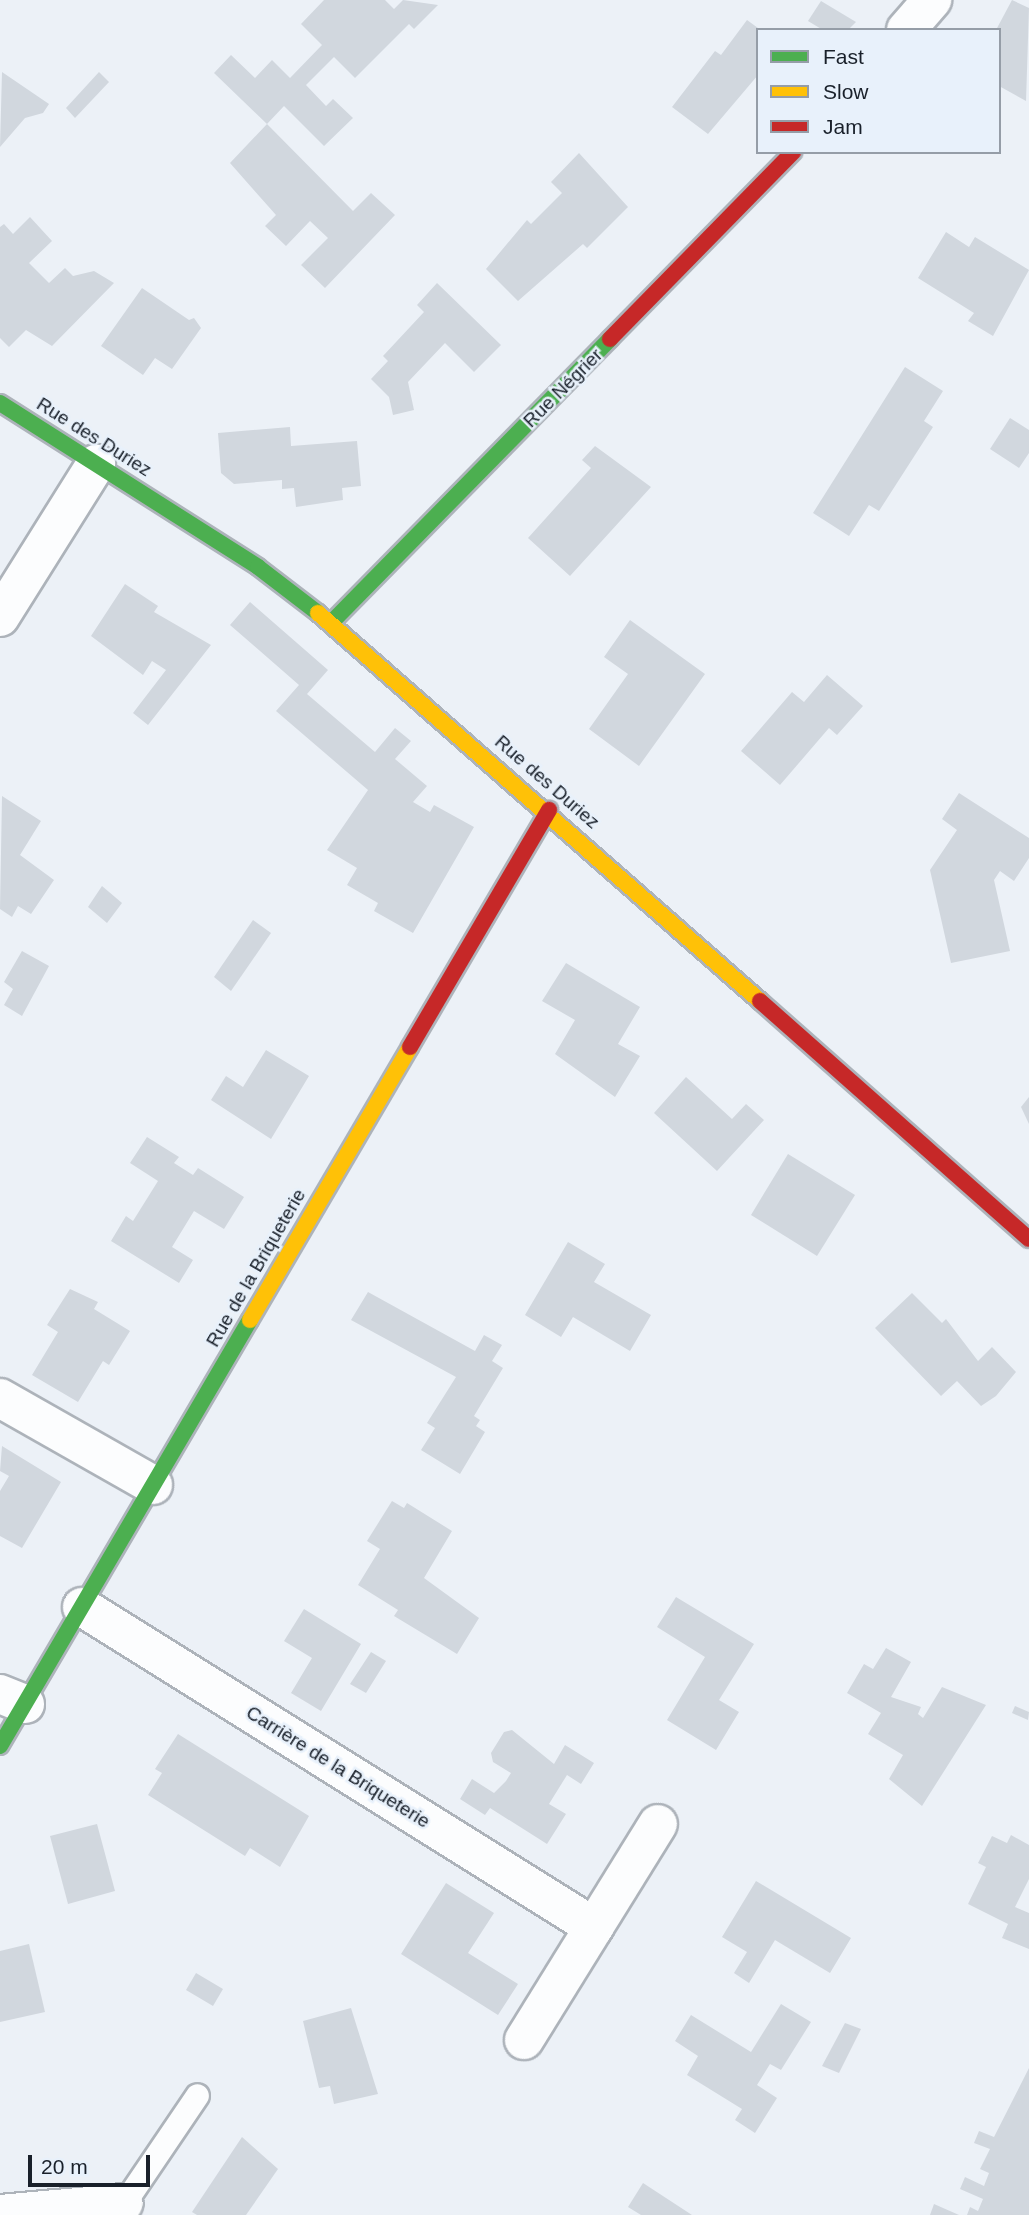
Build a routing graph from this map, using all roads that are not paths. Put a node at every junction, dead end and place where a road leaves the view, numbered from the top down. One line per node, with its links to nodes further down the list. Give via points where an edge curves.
1 (932, 0): 2 (street)
2 (908, 28)
3 (791, 154): 7 (street, Rue Négrier)
4 (0, 403): 5 (street, Rue des Duriez)
5 (96, 464): 6 (street); 7 (street, Rue des Duriez, via 258,567)
6 (0, 617)
7 (331, 622): 8 (street, Rue des Duriez)
8 (549, 810): 9 (street, Rue des Duriez); 11 (street, Rue de la Briqueterie)
9 (1029, 1239)
10 (0, 1398): 11 (street)
11 (153, 1485): 12 (street, Rue de la Briqueterie)
12 (82, 1607): 13 (street, Rue de la Briqueterie); 16 (street, Carrière de la Briqueterie)
13 (12, 1699): 14 (street, Rue de la Briqueterie)
14 (0, 1746)
15 (658, 1824): 16 (street)
16 (594, 1927): 17 (street)
17 (524, 2040)
18 (197, 2095): 19 (lane)
19 (125, 2209): 20 (street)
20 (0, 2214)

